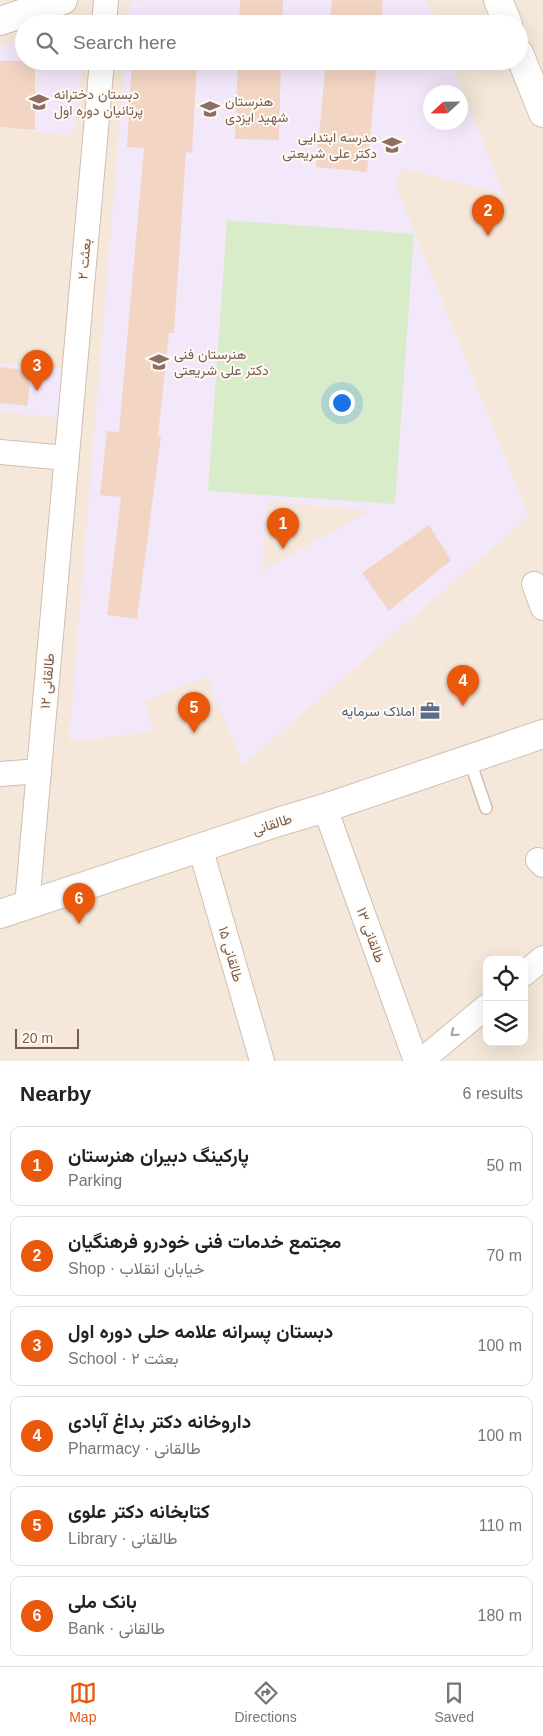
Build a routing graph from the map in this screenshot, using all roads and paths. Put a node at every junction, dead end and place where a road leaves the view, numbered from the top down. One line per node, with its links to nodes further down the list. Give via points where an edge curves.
1 (63, 0): 4 (main road)
2 (106, 0): 5 (street)
3 (498, 0): 6 (main road)
4 (34, 5): 7 (main road)
5 (105, 15)
6 (504, 15)
7 (0, 21)
8 (101, 70): 12 (street, بعثت ۲)
9 (526, 70): 10 (main road)
10 (543, 110)
11 (0, 452): 12 (street)
12 (67, 458): 17 (street, طالقانی ۱۲)
13 (534, 584): 14 (street)
14 (543, 608)
15 (543, 734): 16 (main road, طالقانی)
16 (470, 758): 19 (main road, طالقانی); 20 (lane)
17 (39, 771): 18 (street); 22 (street, طالقانی ۱۲)
18 (0, 774)
19 (325, 808): 21 (main road, طالقانی); 28 (street, طالقانی ۱۳)
20 (486, 808)
21 (200, 848): 22 (main road, طالقانی); 27 (street, طالقانی ۱۵)
22 (27, 905): 23 (main road, طالقانی)
23 (0, 914)
24 (543, 958): 25 (street)
25 (528, 971)
26 (483, 1009): 29 (street, one-way to 29)
27 (262, 1061)
28 (416, 1061)
29 (422, 1061)

